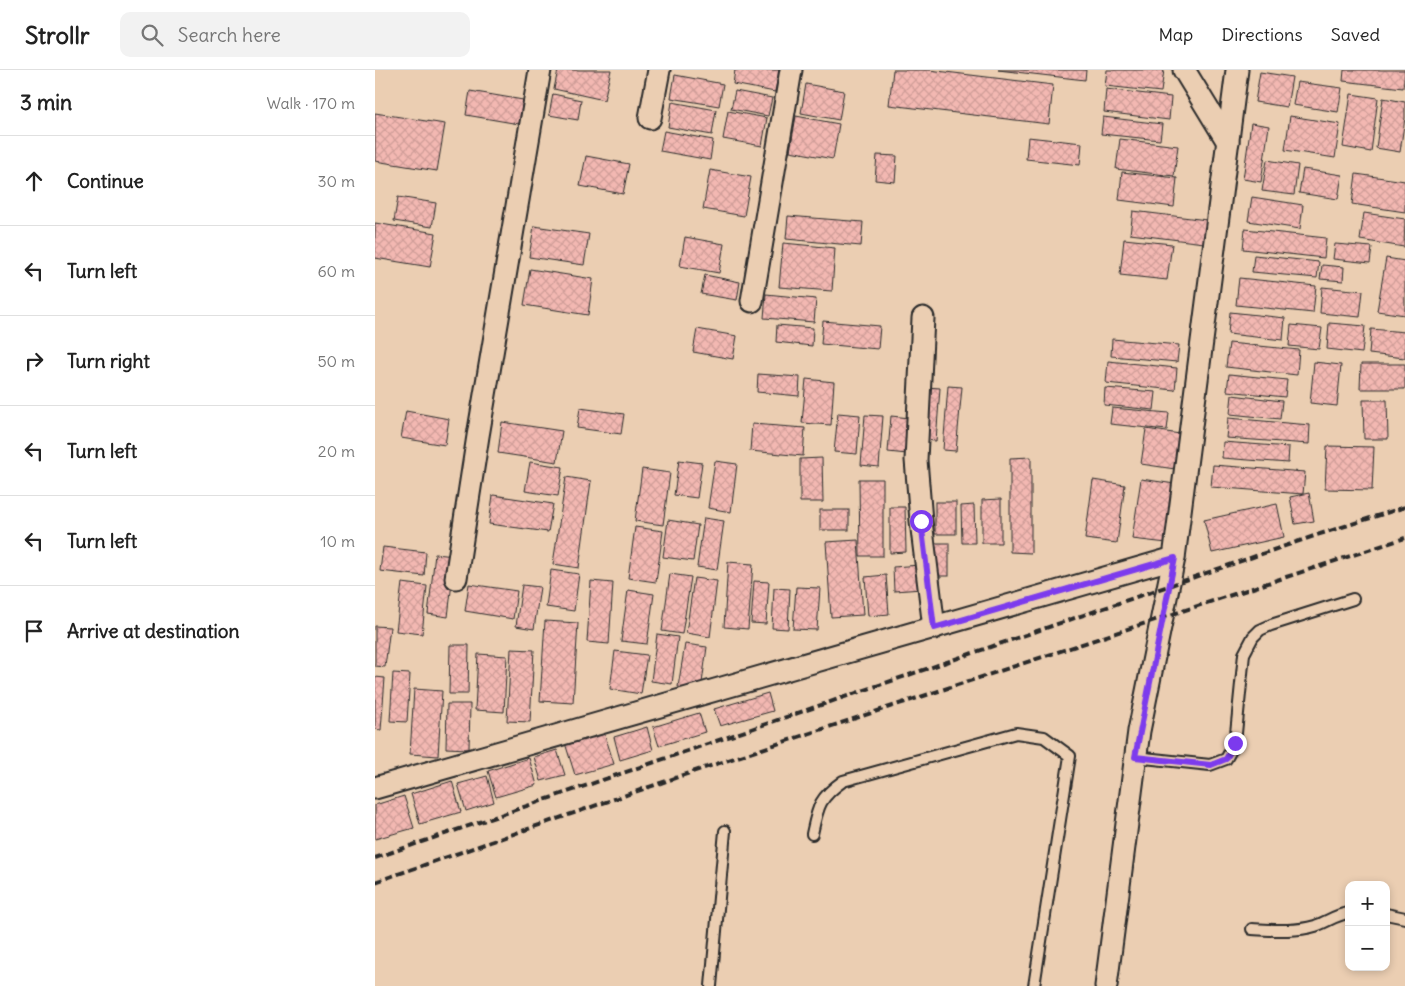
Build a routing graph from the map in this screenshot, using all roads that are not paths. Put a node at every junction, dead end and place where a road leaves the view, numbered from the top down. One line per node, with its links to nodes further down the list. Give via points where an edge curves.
1 (540, 70): 11 (street)
2 (659, 70): 6 (street)
3 (791, 70): 8 (street)
4 (1184, 70): 7 (street)
5 (1237, 70): 7 (street)
6 (650, 118)
7 (1228, 142): 10 (street)
8 (752, 301)
9 (923, 318): 13 (street, via 917,460)
10 (1175, 558): 13 (street); 14 (street)
11 (456, 578)
12 (1353, 599): 14 (lane, via 1271,625 1253,637 1244,654 1235,743 1226,759 1211,765)
13 (934, 628): 15 (street)
14 (1135, 757): 24 (street)
15 (375, 788)
16 (725, 832): 22 (lane)
17 (812, 834): 23 (lane, via 818,809 828,792 843,781 1016,733 1044,736 1071,756)
18 (1345, 914): 21 (lane, via 1294,931)
19 (1390, 915): 20 (lane)
20 (1405, 918)
21 (1252, 930)
22 (711, 986)
23 (1034, 986)
24 (1106, 986)

